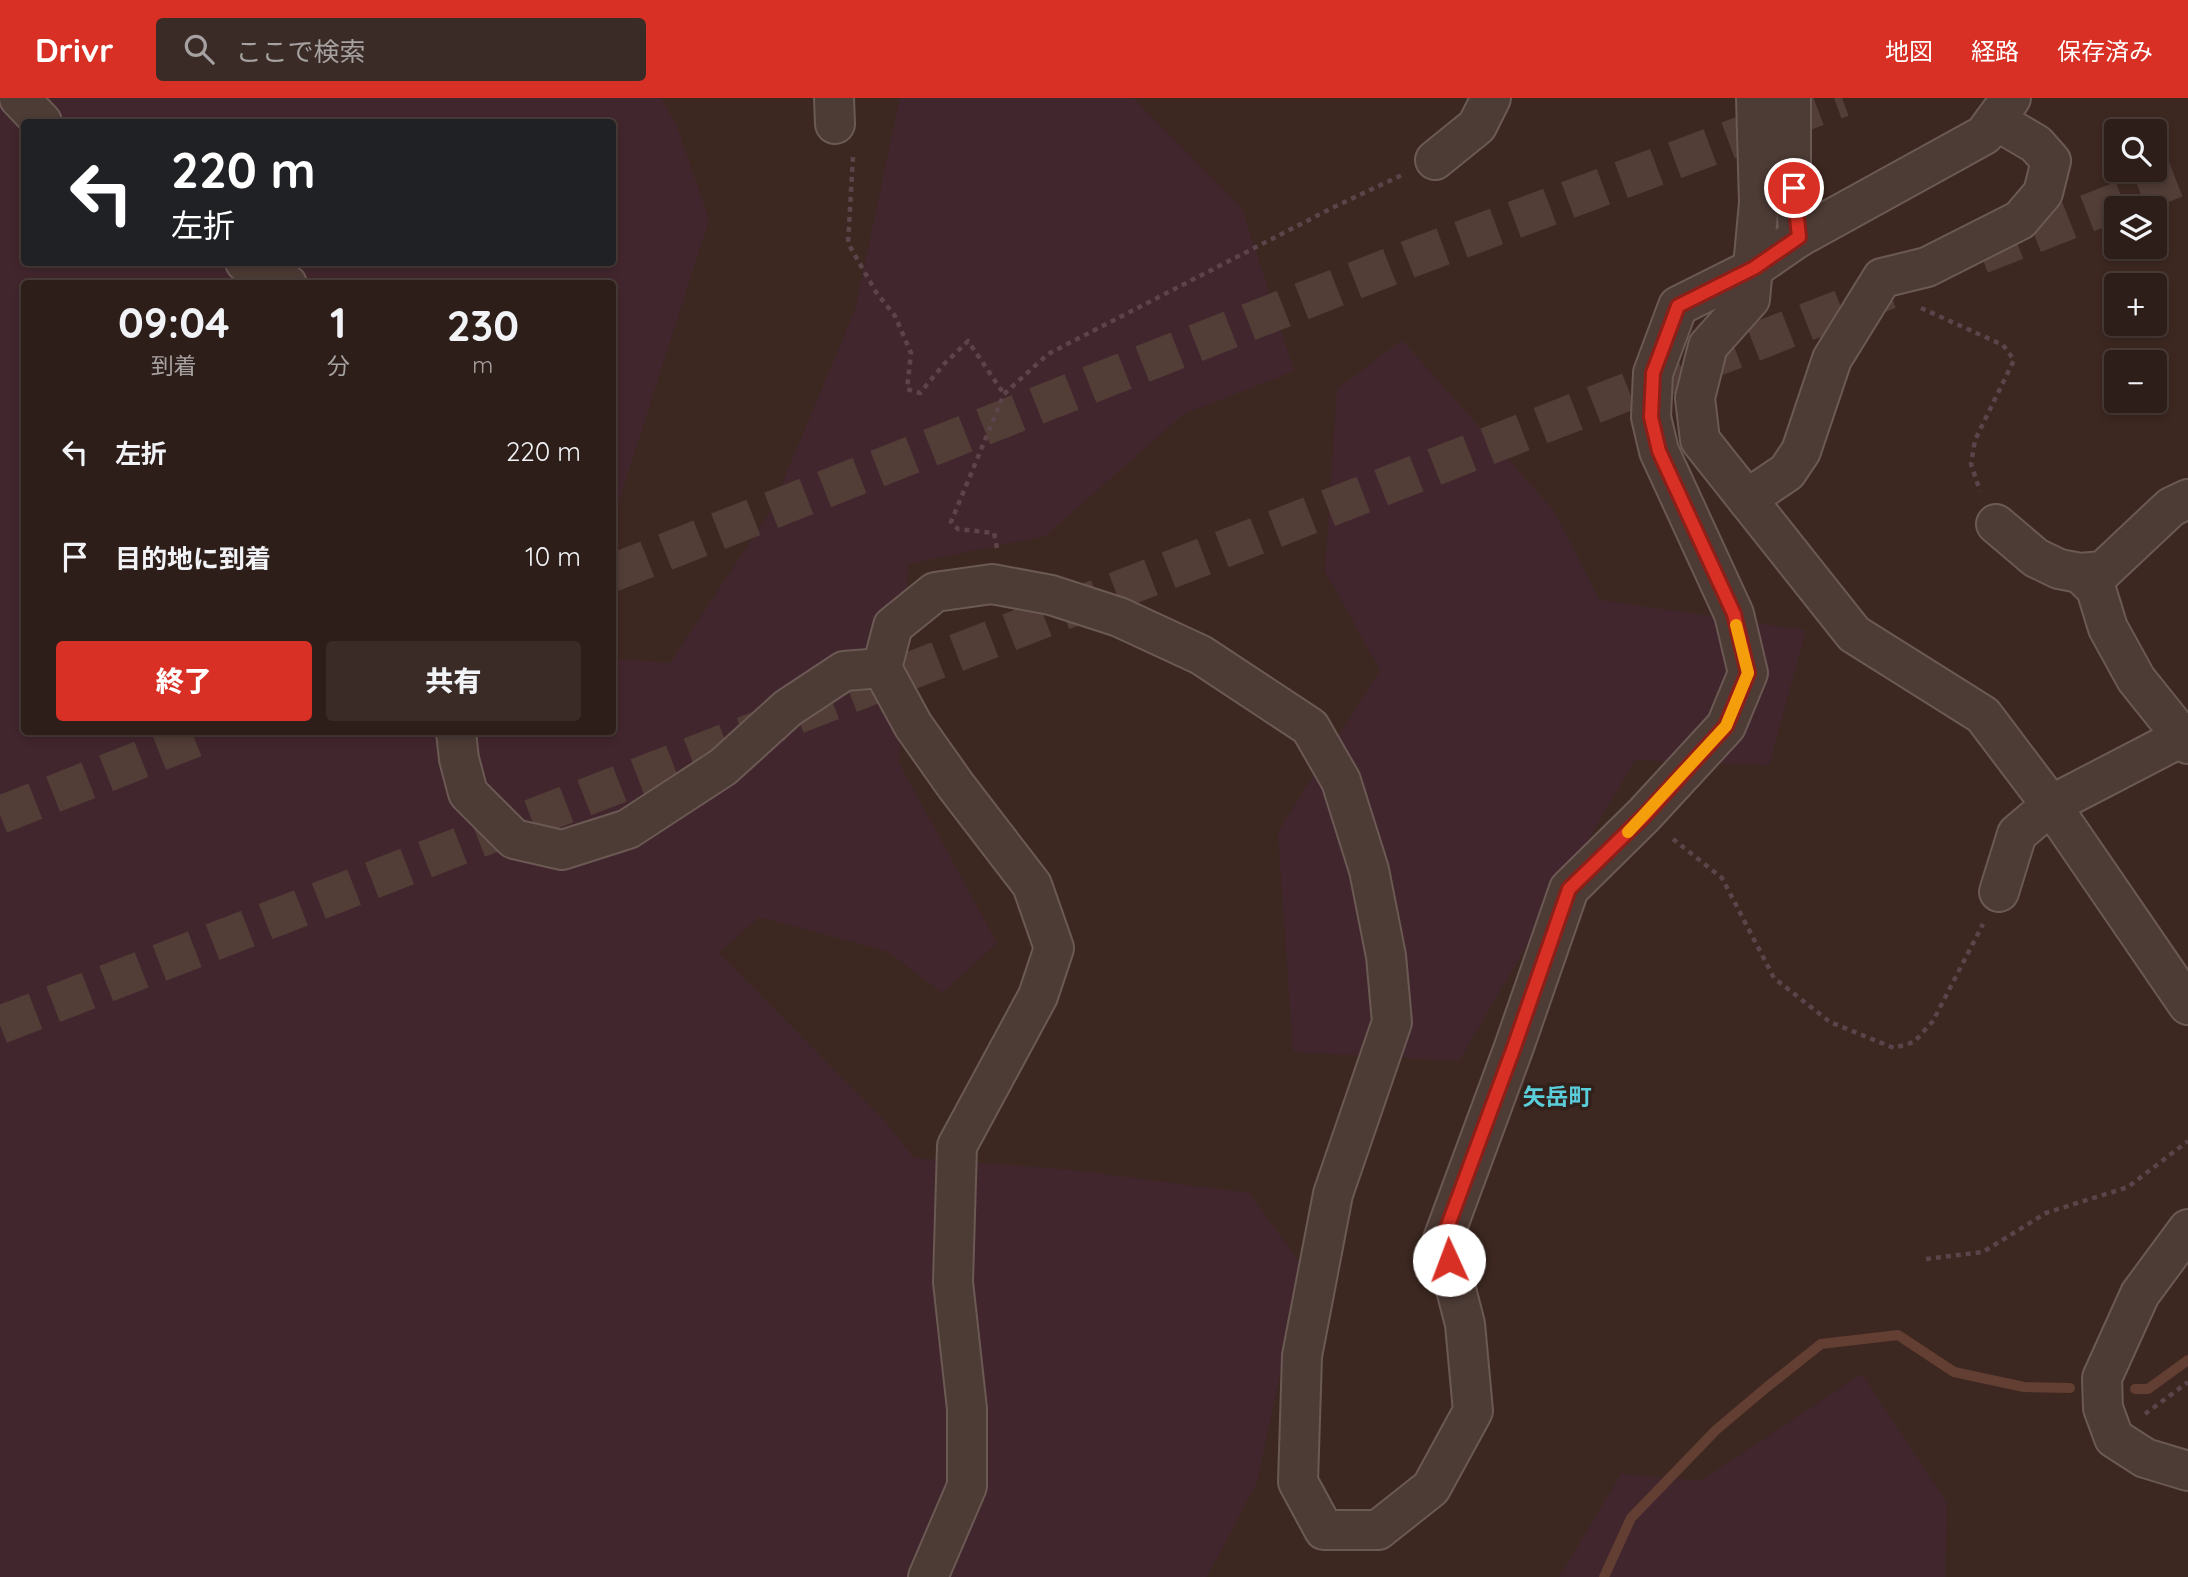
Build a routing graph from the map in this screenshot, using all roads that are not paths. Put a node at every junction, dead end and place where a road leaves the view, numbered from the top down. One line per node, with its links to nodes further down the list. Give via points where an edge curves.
1 (19, 98): 6 (street)
2 (1491, 98): 7 (street, via 1477,126)
3 (1756, 98): 10 (street, via 1759,202)
4 (1791, 98): 8 (street, via 1791,164)
5 (2003, 109): 8 (street, via 1984,135); 12 (street, via 2051,162 2043,193 2020,220 1927,267 1882,278 1832,359 1801,451 1787,472)
6 (39, 119)
7 (1435, 160)
8 (1799, 237): 10 (street)
9 (253, 266): 11 (street)
10 (1754, 268): 12 (street, via 1750,299 1708,346 1695,398 1700,440); 16 (street, via 1678,306 1653,373 1651,417 1659,451 1734,614 1748,673 1726,726 1569,889 1443,1239 1465,1324 1473,1410 1431,1488 1378,1530 1324,1530 1298,1482 1301,1356 1334,1194 1392,1022 1386,956 1369,870 1341,780 1310,727 1201,655 1119,617 1051,595 992,584 935,593 893,626)
11 (279, 280)
12 (1747, 499): 19 (street, via 1854,634 1983,715)
13 (2188, 499): 15 (street, via 2171,507 2103,571)
14 (1996, 524): 15 (street, via 2036,558)
15 (2080, 573): 18 (street, via 2096,589 2108,628 2136,679)
16 (882, 668): 17 (street, via 844,671 788,708 723,767 628,829 562,850 514,839 468,793); 24 (street, via 912,724 1032,885 1054,948 1038,996 957,1146 953,1282 967,1409 967,1486)
17 (456, 735)
18 (2185, 740): 19 (street)
19 (2051, 805): 20 (street, via 2017,834); 21 (street)
20 (1999, 892)
21 (2188, 1005)
22 (2188, 1228): 23 (street, via 2140,1294 2102,1378 2103,1408 2114,1438 2145,1458)
23 (2188, 1471)
24 (928, 1577)

